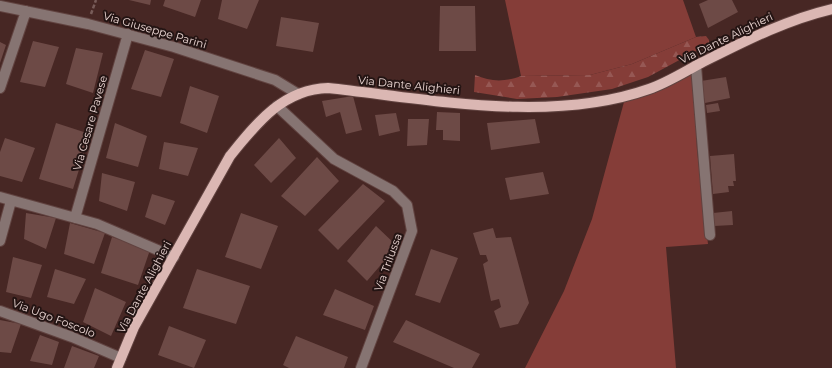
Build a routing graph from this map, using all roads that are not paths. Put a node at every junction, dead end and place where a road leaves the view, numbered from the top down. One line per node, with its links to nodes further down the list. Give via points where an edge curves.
1 (0, 6): 3 (street, Via Giuseppe Parini)
2 (832, 9): 5 (main road, Via Dante Alighieri, via 762,32)
3 (26, 11): 4 (street, Via Giuseppe Parini); 6 (street)
4 (128, 34): 7 (street, Via Giuseppe Parini, via 275,80); 11 (street, Via Cesare Pavese)
5 (696, 66): 7 (main road, Via Dante Alighieri, via 650,89 596,102 528,108 328,88 312,89); 12 (street)
6 (0, 88)
7 (298, 94): 8 (main road, Via Dante Alighieri)
8 (277, 106): 14 (main road, Via Dante Alighieri, via 249,132 230,156); 17 (street, Via Trilussa, via 334,159 393,191 407,205 412,231)
9 (0, 197): 10 (street)
10 (11, 201): 11 (street); 13 (street)
11 (75, 218): 14 (street, via 97,224)
12 (710, 235)
13 (0, 241)
14 (174, 256): 16 (main road, Via Dante Alighieri, via 134,327)
15 (0, 311): 16 (street, Via Ugo Foscolo, via 72,337)
16 (119, 363)
17 (361, 368)

